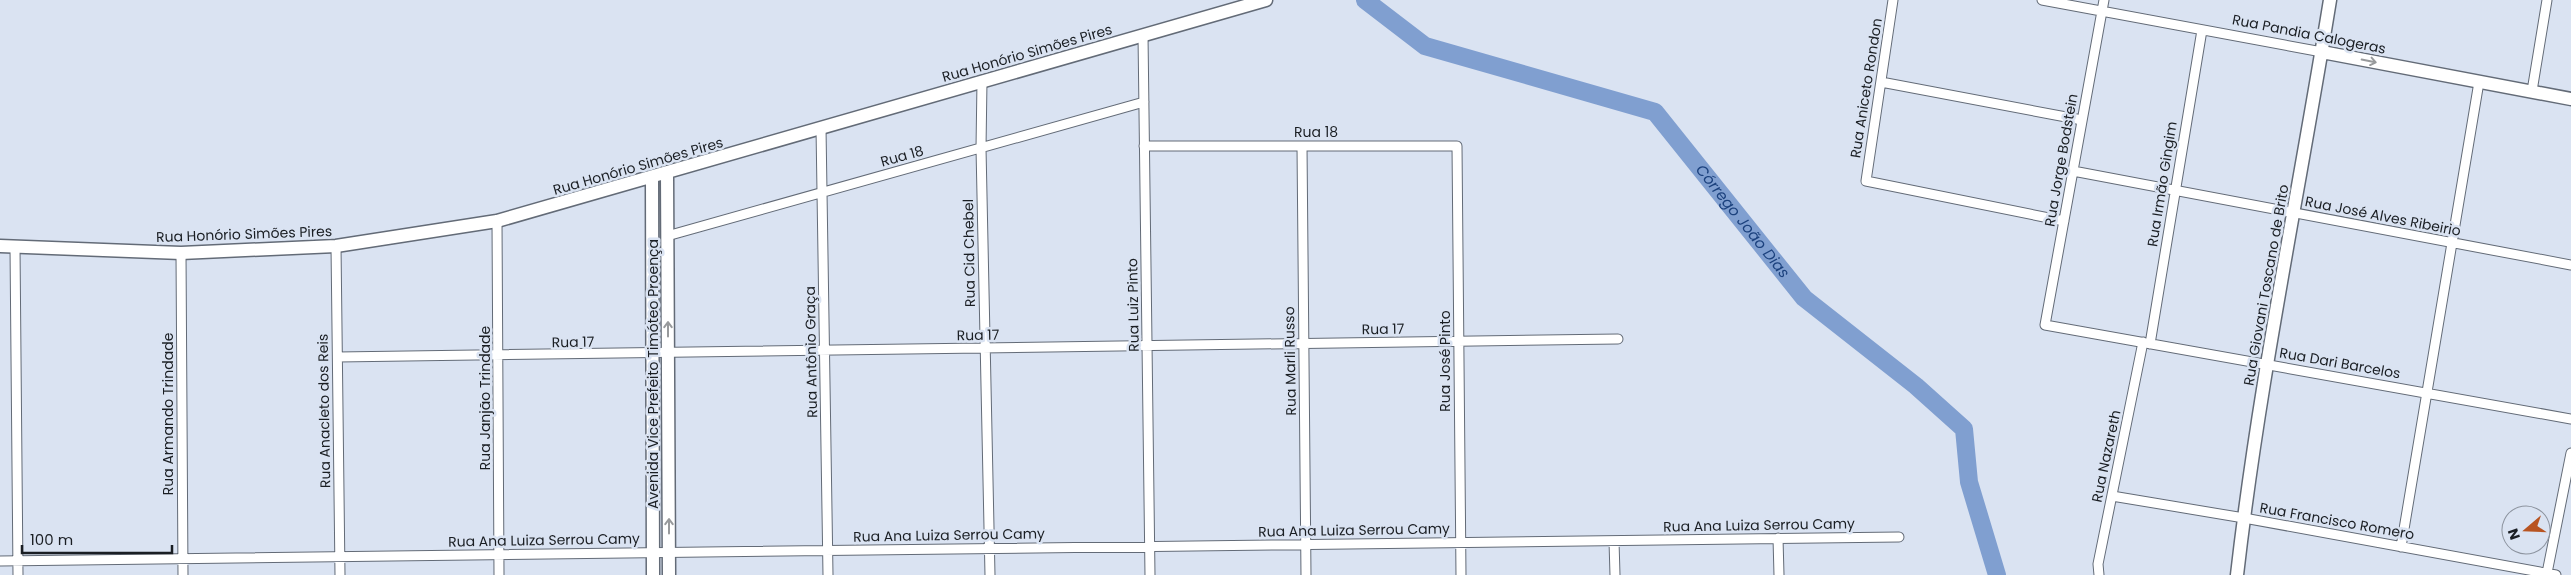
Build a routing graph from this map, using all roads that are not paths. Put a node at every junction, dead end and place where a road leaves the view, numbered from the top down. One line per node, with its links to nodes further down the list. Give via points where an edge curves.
1 (1266, 0): 9 (main road, Rua Honório Simões Pires)
2 (1893, 0): 12 (street, Rua Aniceto Rondon)
3 (2042, 0): 7 (street, Rua Pandia Calogeras)
4 (2104, 0): 7 (street, Rua Jorge Bodstein)
5 (2330, 0): 10 (main road, Rua Giovani Toscano de Brito)
6 (2547, 0): 14 (street)
7 (2102, 11): 8 (street, Rua Pandia Calogeras); 17 (street, Rua Jorge Bodstein)
8 (2202, 30): 10 (street, Rua Pandia Calogeras); 26 (street, Rua Irmão Gingim)
9 (1143, 35): 11 (main road, Rua Honório Simões Pires); 16 (street, Rua Luiz Pinto)
10 (2322, 52): 13 (main road, Rua Pandia Calogeras, one-way to 13); 28 (main road, Rua Giovani Toscano de Brito)
11 (982, 81): 18 (main road, Rua Honório Simões Pires); 22 (street, Rua Cid Chebel)
12 (1881, 82): 17 (street); 30 (street, Rua Aniceto Rondon, via 1866,181)
13 (2479, 82): 14 (main road, Rua Pandia Calogeras); 32 (street)
14 (2532, 91): 15 (main road, Rua Pandia Calogeras)
15 (2571, 99)
16 (1144, 102): 19 (street, Rua Luiz Pinto); 22 (street, Rua 18)
17 (2082, 120): 23 (street, Rua Jorge Bodstein)
18 (821, 128): 24 (main road, Rua Honório Simões Pires); 27 (street, Rua Antônio Graça)
19 (1144, 146): 20 (street, Rua 18); 43 (street, Rua Luiz Pinto)
20 (1302, 146): 21 (street, Rua 18); 42 (street, Rua Marli Russo)
21 (1457, 146): 40 (street, Rua José Pinto)
22 (981, 148): 27 (street, Rua 18); 44 (street, Rua Cid Chebel)
23 (2073, 171): 26 (street, Rua José Alves Ribeirio); 30 (street, Rua Jorge Bodstein)
24 (667, 173): 25 (main road, Rua Honório Simões Pires); 31 (main road, Avenida Vice Prefeito Timóteo Proença)
25 (652, 177): 29 (main road, Rua Honório Simões Pires); 46 (main road, Avenida Vice Prefeito Timóteo Proença)
26 (2175, 190): 28 (street, Rua José Alves Ribeirio); 41 (street, Rua Irmão Gingim)
27 (822, 193): 31 (street, Rua 18); 45 (street, Rua Antônio Graça)
28 (2293, 213): 32 (street, Rua José Alves Ribeirio); 50 (main road, Rua Giovani Toscano de Brito)
29 (497, 221): 35 (main road, Rua Honório Simões Pires); 48 (street, Rua Janjão Trindade)
30 (2064, 221): 38 (street, Rua Jorge Bodstein)
31 (667, 236): 47 (main road, Avenida Vice Prefeito Timóteo Proença, one-way to 31)
32 (2450, 243): 37 (street, Rua José Alves Ribeirio); 51 (street)
33 (0, 246): 34 (main road, Rua Honório Simões Pires)
34 (14, 246): 36 (main road, Rua Honório Simões Pires); 71 (street)
35 (336, 246): 36 (main road, Rua Honório Simões Pires); 49 (street, Rua Anacleto dos Reis)
36 (181, 253): 69 (street, Rua Armando Trindade)
37 (2571, 265)
38 (2045, 325): 41 (street, Rua Dari Barcelos)
39 (1618, 339): 40 (street, Rua 17)
40 (1459, 341): 42 (street, Rua 17); 59 (street, Rua José Pinto)
41 (2147, 343): 50 (street, Rua Dari Barcelos); 54 (street, Rua Nazareth)
42 (1304, 344): 43 (street, Rua 17); 60 (street, Rua Marli Russo)
43 (1147, 346): 44 (street, Rua 17); 61 (street, Rua Luiz Pinto)
44 (985, 349): 45 (street, Rua 17); 63 (street, Rua Cid Chebel)
45 (824, 352): 47 (street, Rua 17); 64 (street, Rua Antônio Graça)
46 (652, 354): 47 (street, Rua 17); 48 (street, Rua 17); 65 (main road, Avenida Vice Prefeito Timóteo Proença)
47 (668, 354): 66 (main road, Avenida Vice Prefeito Timóteo Proença, one-way to 47)
48 (498, 357): 49 (street, Rua 17); 67 (street, Rua Janjão Trindade)
49 (338, 358): 68 (street, Rua Anacleto dos Reis)
50 (2268, 364): 51 (street, Rua Dari Barcelos); 55 (main road, Rua Giovani Toscano de Brito)
51 (2426, 393): 52 (street, Rua Dari Barcelos); 62 (street)
52 (2571, 419)
53 (2571, 453): 72 (street)
54 (2112, 496): 55 (street, Rua Francisco Romero); 86 (street, Rua Nazareth, via 2098,564)
55 (2244, 518): 62 (street, Rua Francisco Romero); 87 (main road, Rua Giovani Toscano de Brito)
56 (1899, 537): 57 (street, Rua Ana Luiza Serrou Camy)
57 (1778, 538): 58 (street, Rua Ana Luiza Serrou Camy); 85 (street)
58 (1614, 540): 59 (street, Rua Ana Luiza Serrou Camy); 84 (street)
59 (1460, 542): 60 (street, Rua Ana Luiza Serrou Camy); 83 (street, Rua José Pinto)
60 (1306, 544): 61 (street, Rua Ana Luiza Serrou Camy); 82 (street, Rua Marli Russo)
61 (1150, 546): 63 (street, Rua Ana Luiza Serrou Camy); 81 (street, Rua Luiz Pinto)
62 (2401, 546): 72 (street, Rua Francisco Romero)
63 (990, 548): 64 (street, Rua Ana Luiza Serrou Camy); 80 (street, Rua Cid Chebel)
64 (828, 550): 66 (street, Rua Ana Luiza Serrou Camy); 79 (street, Rua Antônio Graça)
65 (653, 553): 66 (street, Rua Ana Luiza Serrou Camy); 67 (street, Rua Ana Luiza Serrou Camy); 77 (main road, Avenida Vice Prefeito Timóteo Proença)
66 (669, 553): 78 (main road, Avenida Vice Prefeito Timóteo Proença)
67 (499, 555): 68 (street, Rua Ana Luiza Serrou Camy); 76 (street, Rua Janjão Trindade)
68 (340, 557): 69 (street, Rua Ana Luiza Serrou Camy); 75 (street, Rua Anacleto dos Reis)
69 (183, 559): 71 (street, Rua Ana Luiza Serrou Camy); 74 (street, Rua Armando Trindade)
70 (0, 561): 71 (street, Rua Ana Luiza Serrou Camy)
71 (17, 561): 73 (street)
72 (2552, 574)
73 (18, 575)
74 (183, 575)
75 (340, 575)
76 (499, 575)
77 (653, 575)
78 (669, 575)
79 (828, 575)
80 (990, 575)
81 (1150, 575)
82 (1306, 575)
83 (1461, 575)
84 (1615, 575)
85 (1779, 575)
86 (2099, 575)
87 (2237, 575)

